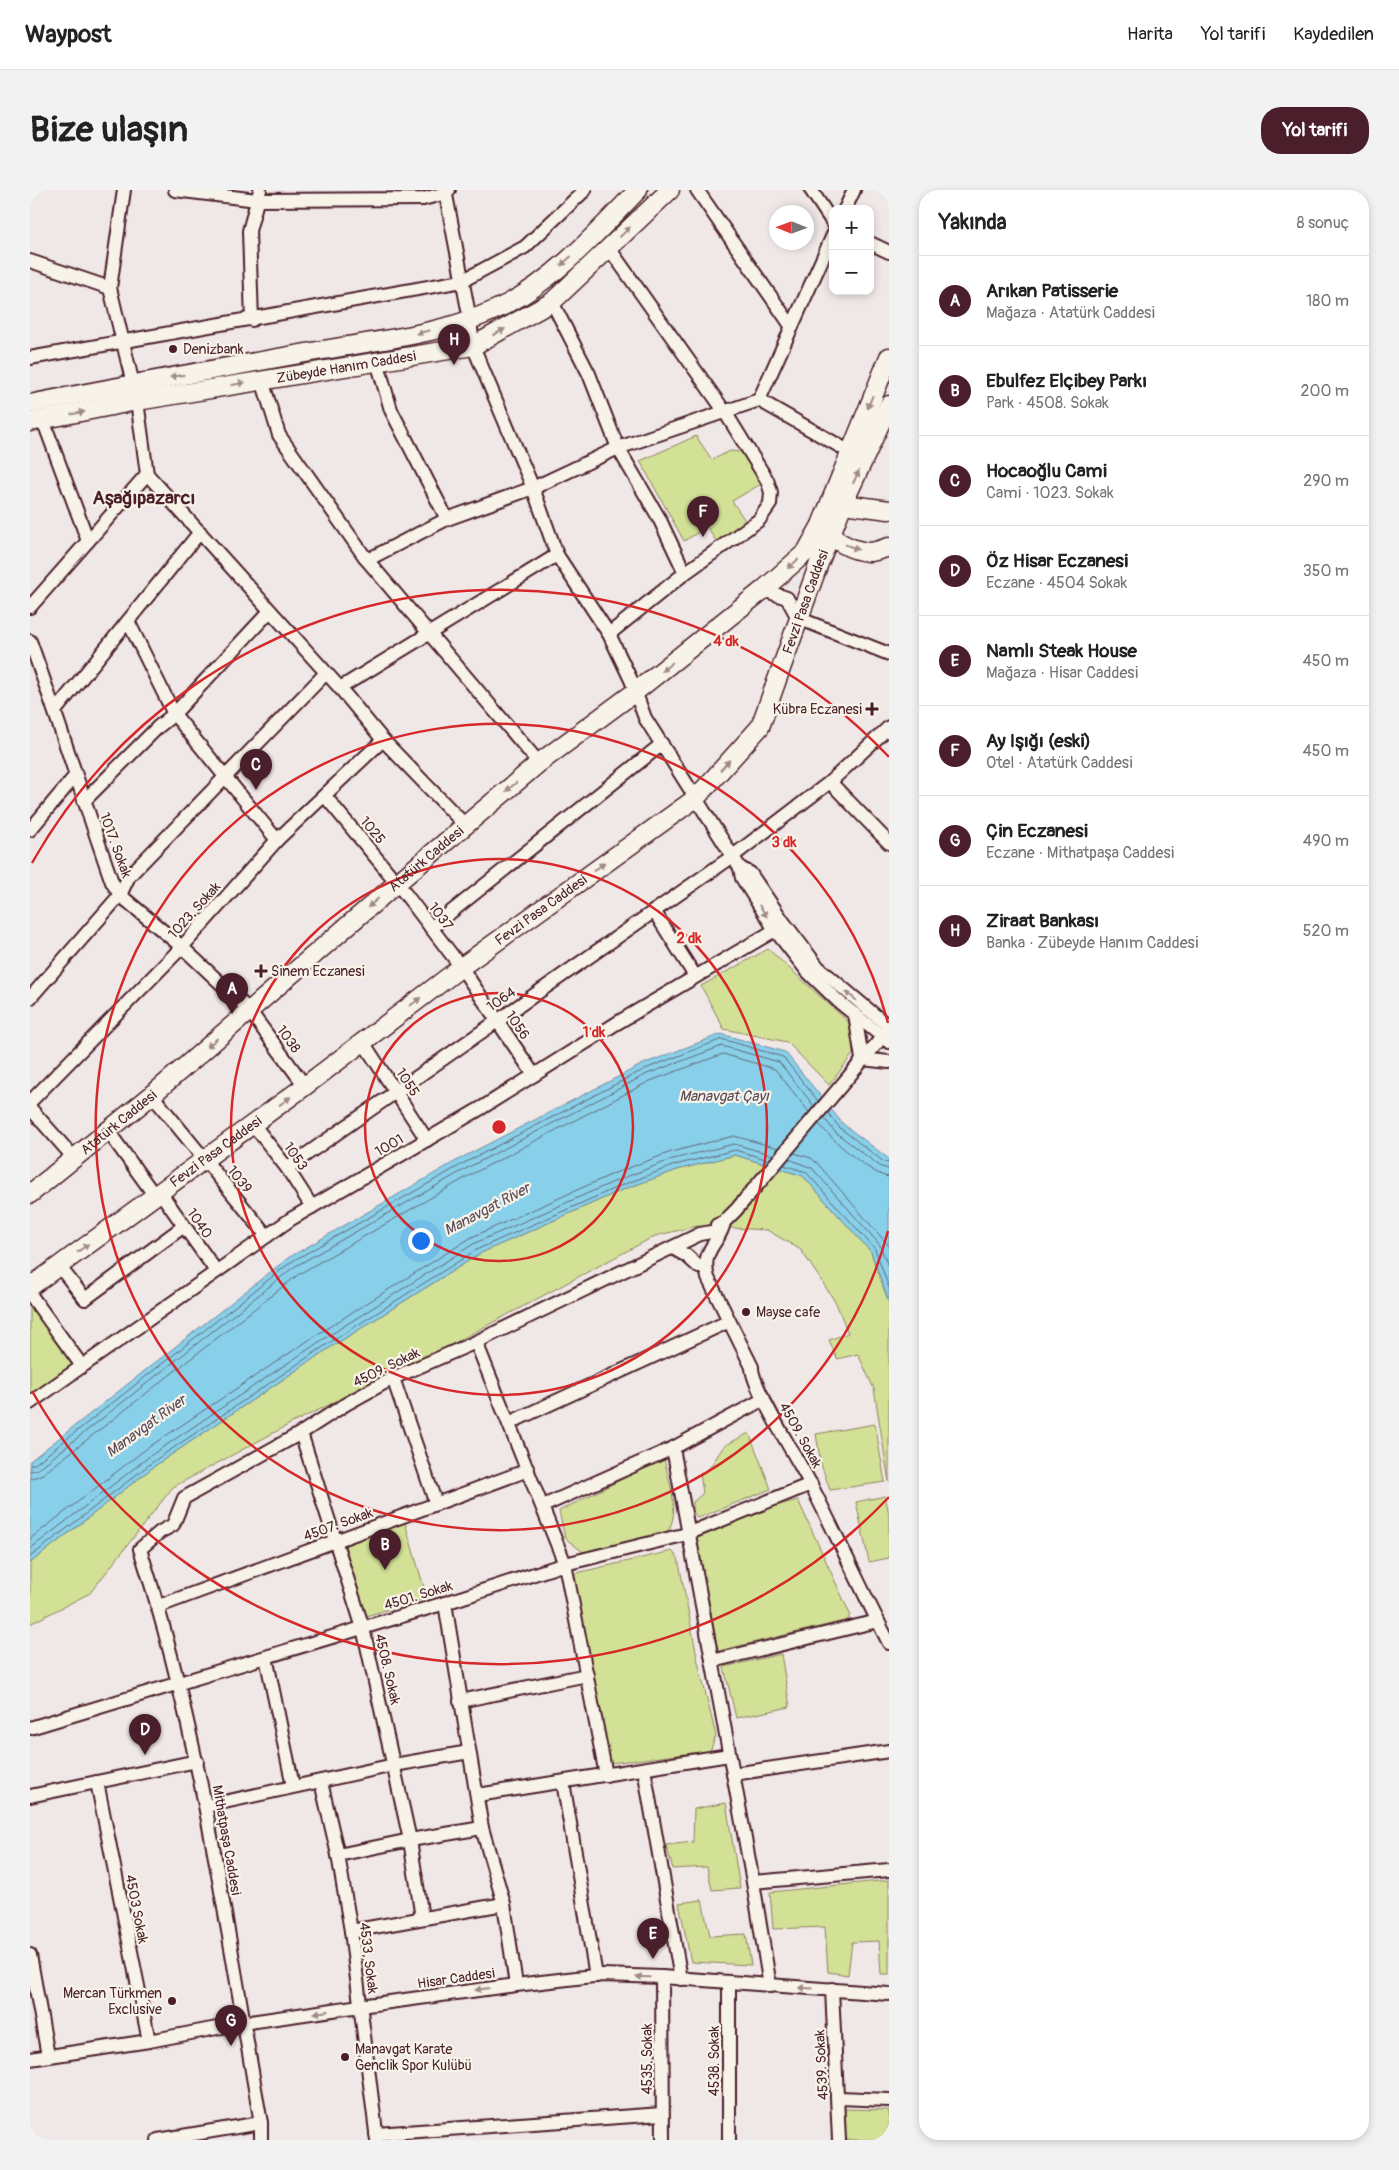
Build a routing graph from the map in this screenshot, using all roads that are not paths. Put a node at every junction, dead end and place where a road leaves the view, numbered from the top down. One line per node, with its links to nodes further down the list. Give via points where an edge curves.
1 (124, 190): 19 (street)
2 (175, 190): 10 (street)
3 (585, 190): 18 (street, via 525,247)
4 (638, 190): 22 (street, Zübeyde Hanım Caddesi, one-way to 22, via 543,281 508,304)
5 (670, 190): 15 (street, Zübeyde Hanım Caddesi, one-way to 5)
6 (697, 190): 23 (street)
7 (811, 190): 12 (street)
8 (854, 190): 11 (street)
9 (447, 191): 10 (street, via 424,199); 18 (street)
10 (258, 195): 21 (street, via 249,231)
11 (847, 205)
12 (829, 217)
13 (829, 244): 23 (street)
14 (874, 246): 16 (street)
15 (609, 248): 20 (street, Zübeyde Hanım Caddesi); 35 (street)
16 (889, 252)
17 (30, 262): 19 (street)
18 (462, 281): 21 (street); 22 (street)
19 (110, 288): 24 (street)
20 (552, 302): 25 (street, Zübeyde Hanım Caddesi, one-way to 20); 37 (street, via 589,374)
21 (252, 320): 24 (street)
22 (470, 320): 25 (street); 30 (street, Zübeyde Hanım Caddesi, one-way to 30, via 407,335)
23 (792, 327): 31 (street)
24 (123, 341): 27 (street); 30 (street)
25 (473, 346): 28 (street, Zübeyde Hanım Caddesi); 40 (street)
26 (889, 357): 38 (street, Fevzi Pasa Caddesi, one-way to 38)
27 (30, 358)
28 (377, 361): 29 (street, Zübeyde Hanım Caddesi); 43 (street, via 390,410)
29 (262, 380): 32 (street, Zübeyde Hanım Caddesi, one-way to 29); 49 (street, via 278,435)
30 (134, 383): 32 (street); 33 (street, Zübeyde Hanım Caddesi)
31 (759, 400): 35 (street); 38 (street)
32 (137, 401): 36 (street, Zübeyde Hanım Caddesi, one-way to 32); 39 (street)
33 (30, 404)
34 (889, 405): 41 (street, Fevzi Pasa Caddesi, one-way to 34)
35 (725, 412): 37 (street); 50 (street, via 767,480 770,504 759,520)
36 (37, 421): 46 (street)
37 (618, 448): 40 (street); 50 (street, via 659,518)
38 (850, 452): 41 (street, Fevzi Pasa Caddesi)
39 (146, 474): 45 (street); 46 (street)
40 (533, 488): 43 (street); 48 (street)
41 (837, 501): 42 (street); 44 (street, Fevzi Pasa Caddesi)
42 (889, 510)
43 (447, 519): 49 (street)
44 (825, 531): 47 (street, one-way to 47, via 853,548 870,552); 51 (street, Atatürk Caddesi, one-way to 51); 54 (street, Fevzi Pasa Caddesi)
45 (200, 532): 53 (street); 55 (street)
46 (88, 541): 52 (street)
47 (889, 547)
48 (557, 555): 56 (street); 57 (street)
49 (367, 560): 56 (street)
50 (685, 573): 57 (street)
51 (763, 590): 54 (street, via 787,598); 62 (street, Atatürk Caddesi, one-way to 62)
52 (30, 607)
53 (270, 611): 60 (street); 64 (street)
54 (798, 618): 59 (street); 73 (street, Fevzi Pasa Caddesi, one-way to 54, via 760,727)
55 (128, 621): 63 (street); 64 (street)
56 (428, 634): 61 (street); 68 (street)
57 (609, 634): 62 (street)
58 (30, 641): 63 (street, 1017. Sokak)
59 (889, 654)
60 (325, 674): 61 (street); 70 (street)
61 (340, 688): 66 (street)
62 (635, 692): 67 (street, via 645,718); 68 (street, Atatürk Caddesi)
63 (56, 711): 69 (street, 1017. Sokak)
64 (174, 714): 70 (street); 74 (street)
65 (889, 727): 71 (street, 1064)
66 (384, 740): 72 (street, 1023. Sokak); 75 (street)
67 (662, 744): 73 (street); 84 (street)
68 (539, 763): 75 (street, Atatürk Caddesi, one-way to 75)
69 (75, 776): 74 (street, 1017. Sokak); 76 (street)
70 (225, 776): 77 (street); 82 (street, via 130,876)
71 (830, 782): 78 (street); 79 (street, 1064)
72 (325, 796): 77 (street, 1023. Sokak); 81 (street, 1025)
73 (696, 798): 79 (street); 87 (street, Fevzi Pasa Caddesi, one-way to 73)
74 (84, 801): 82 (street, 1017. Sokak, via 112,882)
75 (465, 825): 81 (street, Atatürk Caddesi)
76 (30, 830)
77 (277, 840): 86 (street, 1023. Sokak)
78 (889, 844)
79 (733, 856): 80 (street); 83 (street, 1064)
80 (740, 868): 85 (street, one-way to 85, via 742,878); 93 (street, one-way to 80, via 818,967 750,873)
81 (397, 883): 84 (street, 1037); 90 (street, Atatürk Caddesi, one-way to 90)
82 (120, 895): 86 (street, 1017. Sokak); 89 (street)
83 (654, 911): 88 (street); 92 (street, 1064)
84 (431, 928): 87 (street, 1037)
85 (775, 930): 88 (street, 1001); 91 (street, via 817,982)
86 (182, 947): 90 (street, 1017. Sokak); 101 (street, 1023. Sokak)
87 (460, 967): 92 (street, 1056); 94 (street, Fevzi Pasa Caddesi, one-way to 87)
88 (695, 976): 97 (street, 1001)
89 (33, 990)
90 (249, 1010): 98 (street, 1038); 100 (street, Atatürk Caddesi, one-way to 100)
91 (855, 1014): 93 (street); 96 (street)
92 (497, 1020): 97 (street, 1056); 99 (street, 1064)
93 (887, 1034): 96 (street)
94 (363, 1042): 98 (street, Fevzi Pasa Caddesi); 99 (street, 1055)
95 (889, 1062): 96 (street)
96 (859, 1064): 112 (street)
97 (534, 1075): 105 (street, 1001)
98 (305, 1086): 103 (street, Fevzi Pasa Caddesi, one-way to 98)
99 (396, 1091): 105 (street, 1055); 108 (street, 1064)
100 (152, 1094): 104 (street, Atatürk Caddesi); 107 (street, 1039)
101 (30, 1102)
102 (30, 1108): 106 (street)
103 (253, 1124): 107 (street, Fevzi Pasa Caddesi); 108 (street, 1053)
104 (108, 1131): 106 (street, Atatürk Caddesi); 110 (street, 1040)
105 (427, 1140): 111 (street, 1001)
106 (74, 1158): 109 (street, Atatürk Caddesi)
107 (205, 1159): 110 (street, Fevzi Pasa Caddesi); 115 (street, 1039)
108 (287, 1168): 111 (street, 1053)
109 (30, 1194)
110 (157, 1194): 113 (street, 1040); 117 (street, Fevzi Pasa Caddesi, one-way to 110)
111 (312, 1207): 115 (street, 1001)
112 (724, 1222): 114 (street, 4509. Sokak, via 718,1223); 125 (street, 4509. Sokak, via 710,1247 706,1273 752,1367)
113 (184, 1226): 117 (street, via 85,1299); 119 (street, 1040)
114 (711, 1232): 116 (street, 4509. Sokak); 118 (street)
115 (267, 1236): 119 (street, 1001)
116 (673, 1248): 118 (street); 123 (street, 4509. Sokak)
117 (59, 1266): 120 (street, Fevzi Pasa Caddesi)
118 (699, 1268): 122 (street, 4509. Sokak)
119 (216, 1272): 124 (street, 1001)
120 (30, 1287)
121 (30, 1294): 124 (street)
122 (723, 1324): 125 (street, 4509. Sokak); 129 (street)
123 (476, 1342): 126 (street, 4509. Sokak); 129 (street)
124 (82, 1366): 128 (street, 1001)
125 (751, 1373): 127 (street, 4509. Sokak)
126 (393, 1378): 130 (street, 4509. Sokak); 134 (street)
127 (764, 1399): 131 (street); 133 (street, 4509. Sokak)
128 (30, 1403)
129 (509, 1423): 132 (street)
130 (301, 1433): 137 (street, 4508. Sokak); 138 (street, 4509. Sokak, via 184,1498 174,1525)
131 (673, 1448): 135 (street); 136 (street)
132 (528, 1470): 134 (street, 4507. Sokak); 135 (street)
133 (811, 1484): 136 (street, 4501. Sokak); 142 (street, 4509. Sokak)
134 (436, 1504): 137 (street, 4507. Sokak)
135 (543, 1506): 139 (street)
136 (687, 1534): 139 (street, 4501. Sokak); 146 (street)
137 (336, 1541): 141 (street, 4507. Sokak); 143 (street, 4508. Sokak)
138 (140, 1549): 141 (street, Mithatpaşa Caddesi)
139 (565, 1564): 140 (street, 4501. Sokak); 147 (street)
140 (445, 1603): 143 (street, 4501. Sokak); 149 (street)
141 (159, 1606): 148 (street, Mithatpaşa Caddesi)
142 (878, 1621): 144 (street, 4509. Sokak); 146 (street)
143 (363, 1628): 145 (street, 4501. Sokak); 155 (street, 4508. Sokak)
144 (889, 1643)
145 (266, 1657): 148 (street, 4501. Sokak); 162 (street)
146 (712, 1661): 153 (street)
147 (586, 1675): 149 (street); 158 (street)
148 (178, 1683): 150 (street, 4501. Sokak); 154 (street, Mithatpaşa Caddesi)
149 (460, 1701): 152 (street)
150 (30, 1728)
151 (889, 1751): 157 (street)
152 (469, 1752): 155 (street); 163 (street)
153 (730, 1755): 156 (street); 157 (street)
154 (197, 1762): 159 (street); 165 (street, Mithatpaşa Caddesi)
155 (394, 1765): 160 (street); 167 (street, 4508. Sokak)
156 (644, 1769): 158 (street); 177 (street)
157 (733, 1774): 170 (street)
158 (606, 1776): 161 (street)
159 (97, 1782): 164 (street); 185 (street, 4503 Sokak)
160 (321, 1782): 162 (street); 168 (street, 4533, Sokak)
161 (562, 1782): 163 (street); 175 (street)
162 (293, 1786): 165 (street)
163 (478, 1795): 166 (street)
164 (30, 1796)
165 (206, 1806): 184 (street, Mithatpaşa Caddesi)
166 (482, 1828): 167 (street); 171 (street)
167 (410, 1840): 168 (street); 172 (street, 4508. Sokak)
168 (338, 1855): 173 (street, 4533, Sokak)
169 (889, 1870): 170 (street)
170 (753, 1882): 180 (street)
171 (504, 1904): 172 (street); 179 (street)
172 (422, 1918): 173 (street)
173 (351, 1931): 183 (street, 4533, Sokak)
174 (30, 1955): 186 (street)
175 (596, 1976): 176 (street, Hisar Caddesi, one-way to 175); 179 (street, Hisar Caddesi)
176 (662, 1977): 177 (street, Hisar Caddesi); 190 (street, 4535. Sokak)
177 (681, 1979): 178 (street, Hisar Caddesi)
178 (729, 1982): 180 (street, Hisar Caddesi); 196 (street, 4538. Sokak)
179 (516, 1984): 183 (street, Hisar Caddesi, one-way to 183)
180 (770, 1986): 181 (street, Hisar Caddesi, one-way to 180)
181 (832, 1989): 182 (street, Hisar Caddesi); 188 (street, 4539. Sokak)
182 (889, 1994)
183 (360, 2006): 184 (street, Hisar Caddesi, one-way to 184); 192 (street, 4533, Sokak)
184 (243, 2023): 185 (street, Hisar Caddesi); 191 (street, Mithatpaşa Caddesi)
185 (149, 2041): 186 (street, Hisar Caddesi)
186 (48, 2056): 187 (street, Hisar Caddesi)
187 (30, 2059)
188 (839, 2098): 189 (street); 197 (street, 4539. Sokak)
189 (889, 2100)
190 (662, 2114): 192 (street); 195 (street, 4535. Sokak)
191 (261, 2123): 193 (street); 194 (street, Mithatpaşa Caddesi)
192 (376, 2137)
193 (161, 2140)
194 (261, 2140)
195 (662, 2140)
196 (729, 2140)
197 (839, 2140)

